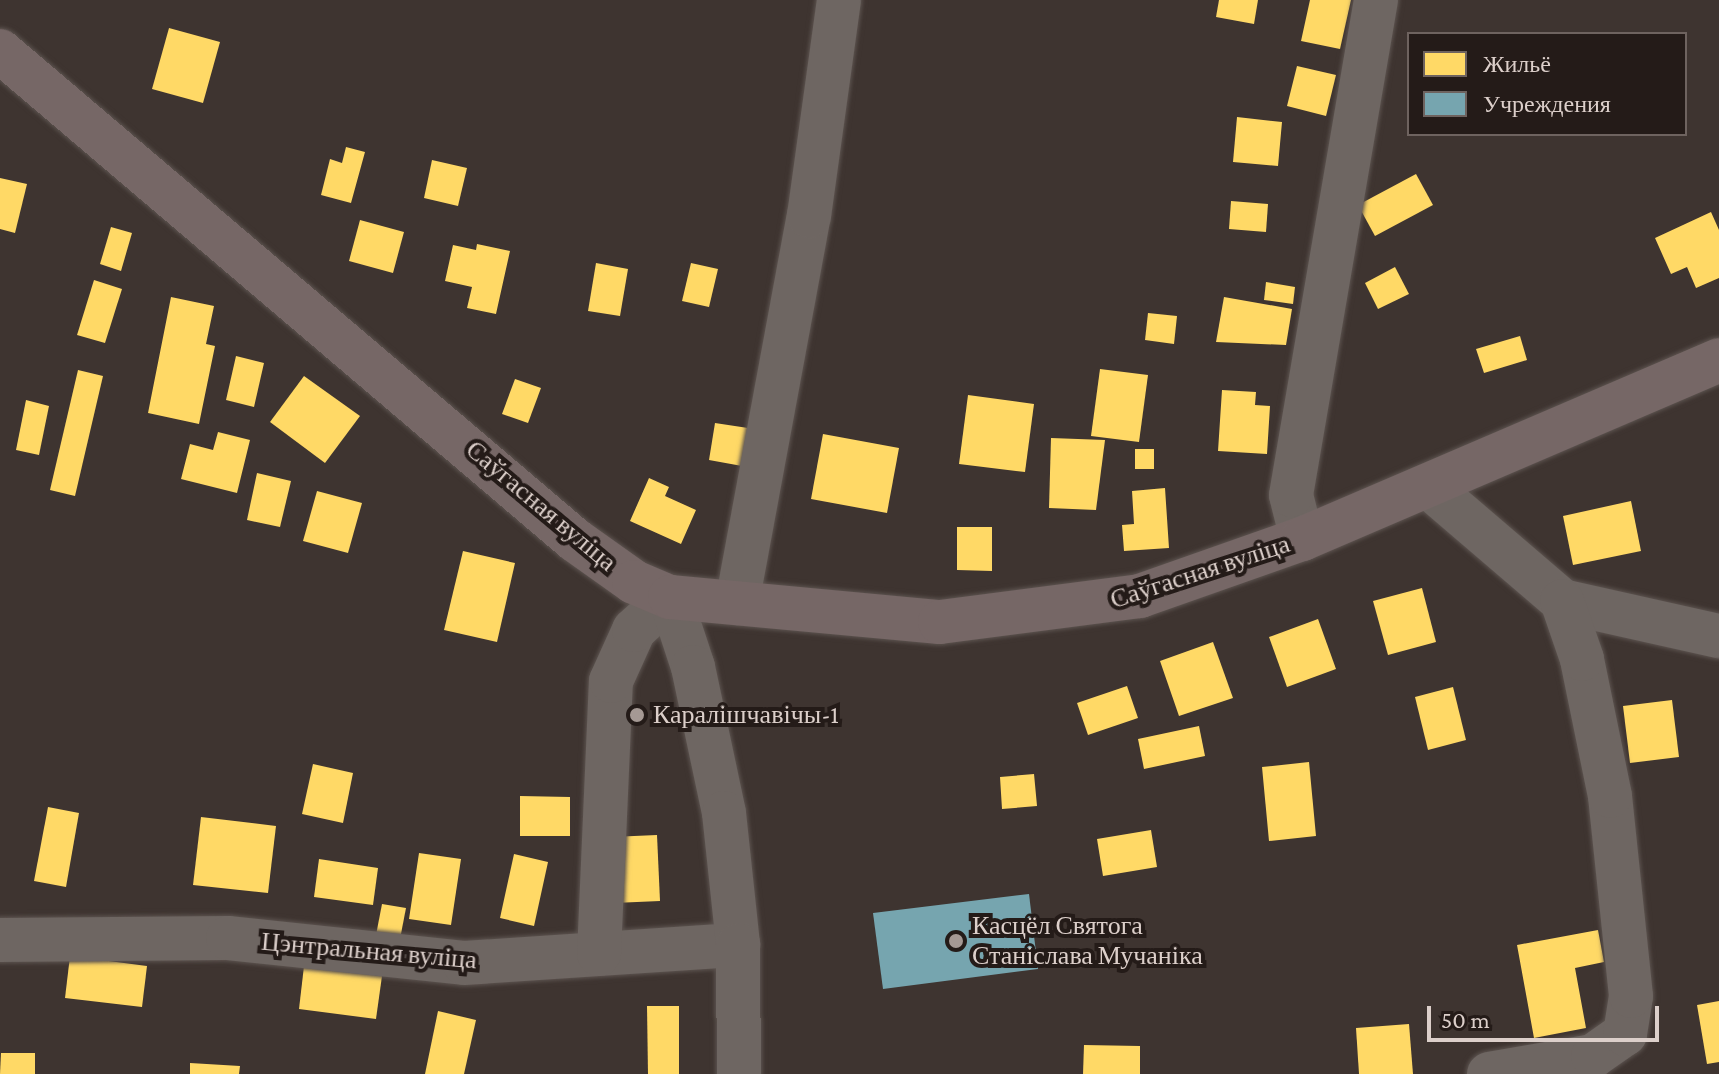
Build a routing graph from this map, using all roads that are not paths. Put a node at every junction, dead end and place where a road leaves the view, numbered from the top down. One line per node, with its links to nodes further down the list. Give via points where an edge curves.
1 (839, 0): 9 (street, via 809,216)
2 (1376, 0): 6 (street, Саўгасная вуліца, via 1291,495)
3 (0, 51): 7 (main road, Саўгасная вуліца, via 575,540 634,582)
4 (1719, 360): 5 (main road, Саўгасная вуліца)
5 (1428, 486): 6 (main road, Саўгасная вуліца); 8 (street)
6 (1302, 539): 9 (main road, Саўгасная вуліца, via 1205,576 1078,609 940,622)
7 (670, 597): 9 (main road, Саўгасная вуліца); 12 (street, via 716,762); 13 (street, via 634,630 611,681)
8 (1562, 601): 10 (street); 15 (street, via 1582,659 1610,796 1631,996 1625,1034 1593,1056)
9 (737, 603)
10 (1719, 636)
11 (0, 940): 13 (street, Цэнтральная вуліца, via 228,938 464,963)
12 (738, 945): 13 (street, Цэнтральная вуліца); 14 (street)
13 (599, 954)
14 (739, 1074)
15 (1489, 1074)

